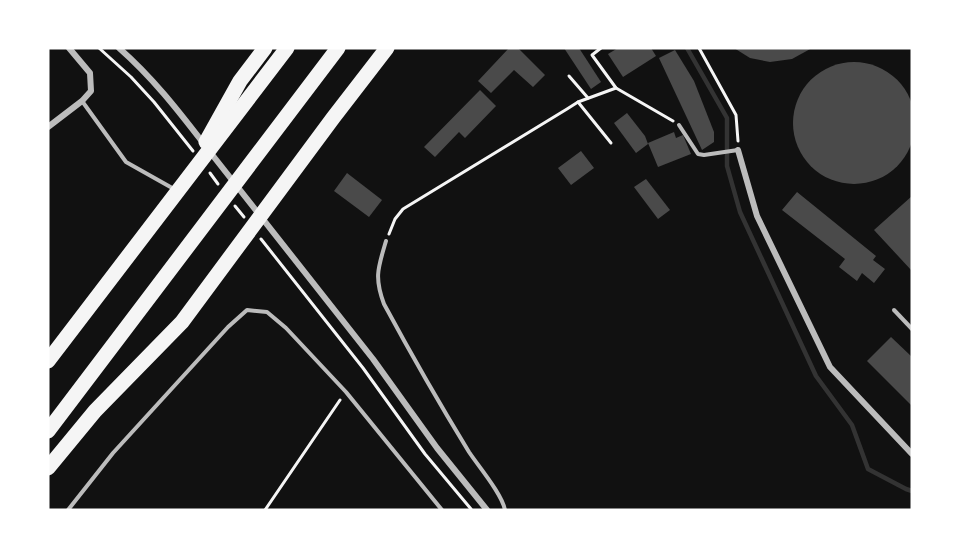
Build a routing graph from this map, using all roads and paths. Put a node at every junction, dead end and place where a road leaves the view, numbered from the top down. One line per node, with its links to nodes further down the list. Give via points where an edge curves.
1 (69, 48): 13 (street, via 90,73 91,91)
2 (99, 48): 17 (path, via 131,76)
3 (118, 48): 34 (street, via 163,92)
4 (265, 48): 20 (highway, via 240,81)
5 (287, 48): 20 (highway)
6 (338, 48): 27 (highway)
7 (387, 48): 29 (highway, via 182,322 95,411)
8 (601, 48): 11 (path, via 592,55)
9 (699, 48): 19 (path, via 736,115)
10 (569, 76): 12 (path)
11 (616, 88): 12 (path); 15 (path)
12 (588, 98): 14 (path)
13 (82, 101): 16 (street); 20 (lane, via 126,162)
14 (578, 102): 18 (path); 21 (path, via 403,209)
15 (679, 125): 19 (lane, via 698,154)
16 (48, 127)
17 (180, 135)
18 (610, 143)
19 (738, 150): 28 (street, via 757,216 830,367)
20 (178, 191): 25 (highway)
21 (386, 242): 35 (lane, via 377,271 384,304)
22 (267, 246): 30 (path)
23 (894, 310): 24 (lane)
24 (912, 329)
25 (48, 362)
26 (346, 392): 31 (lane, via 267,312 247,310 113,453); 32 (path); 33 (lane)
27 (48, 431)
28 (912, 454)
29 (48, 468)
30 (471, 509)
31 (68, 510)
32 (265, 510)
33 (442, 510)
34 (487, 510)
35 (505, 510)

